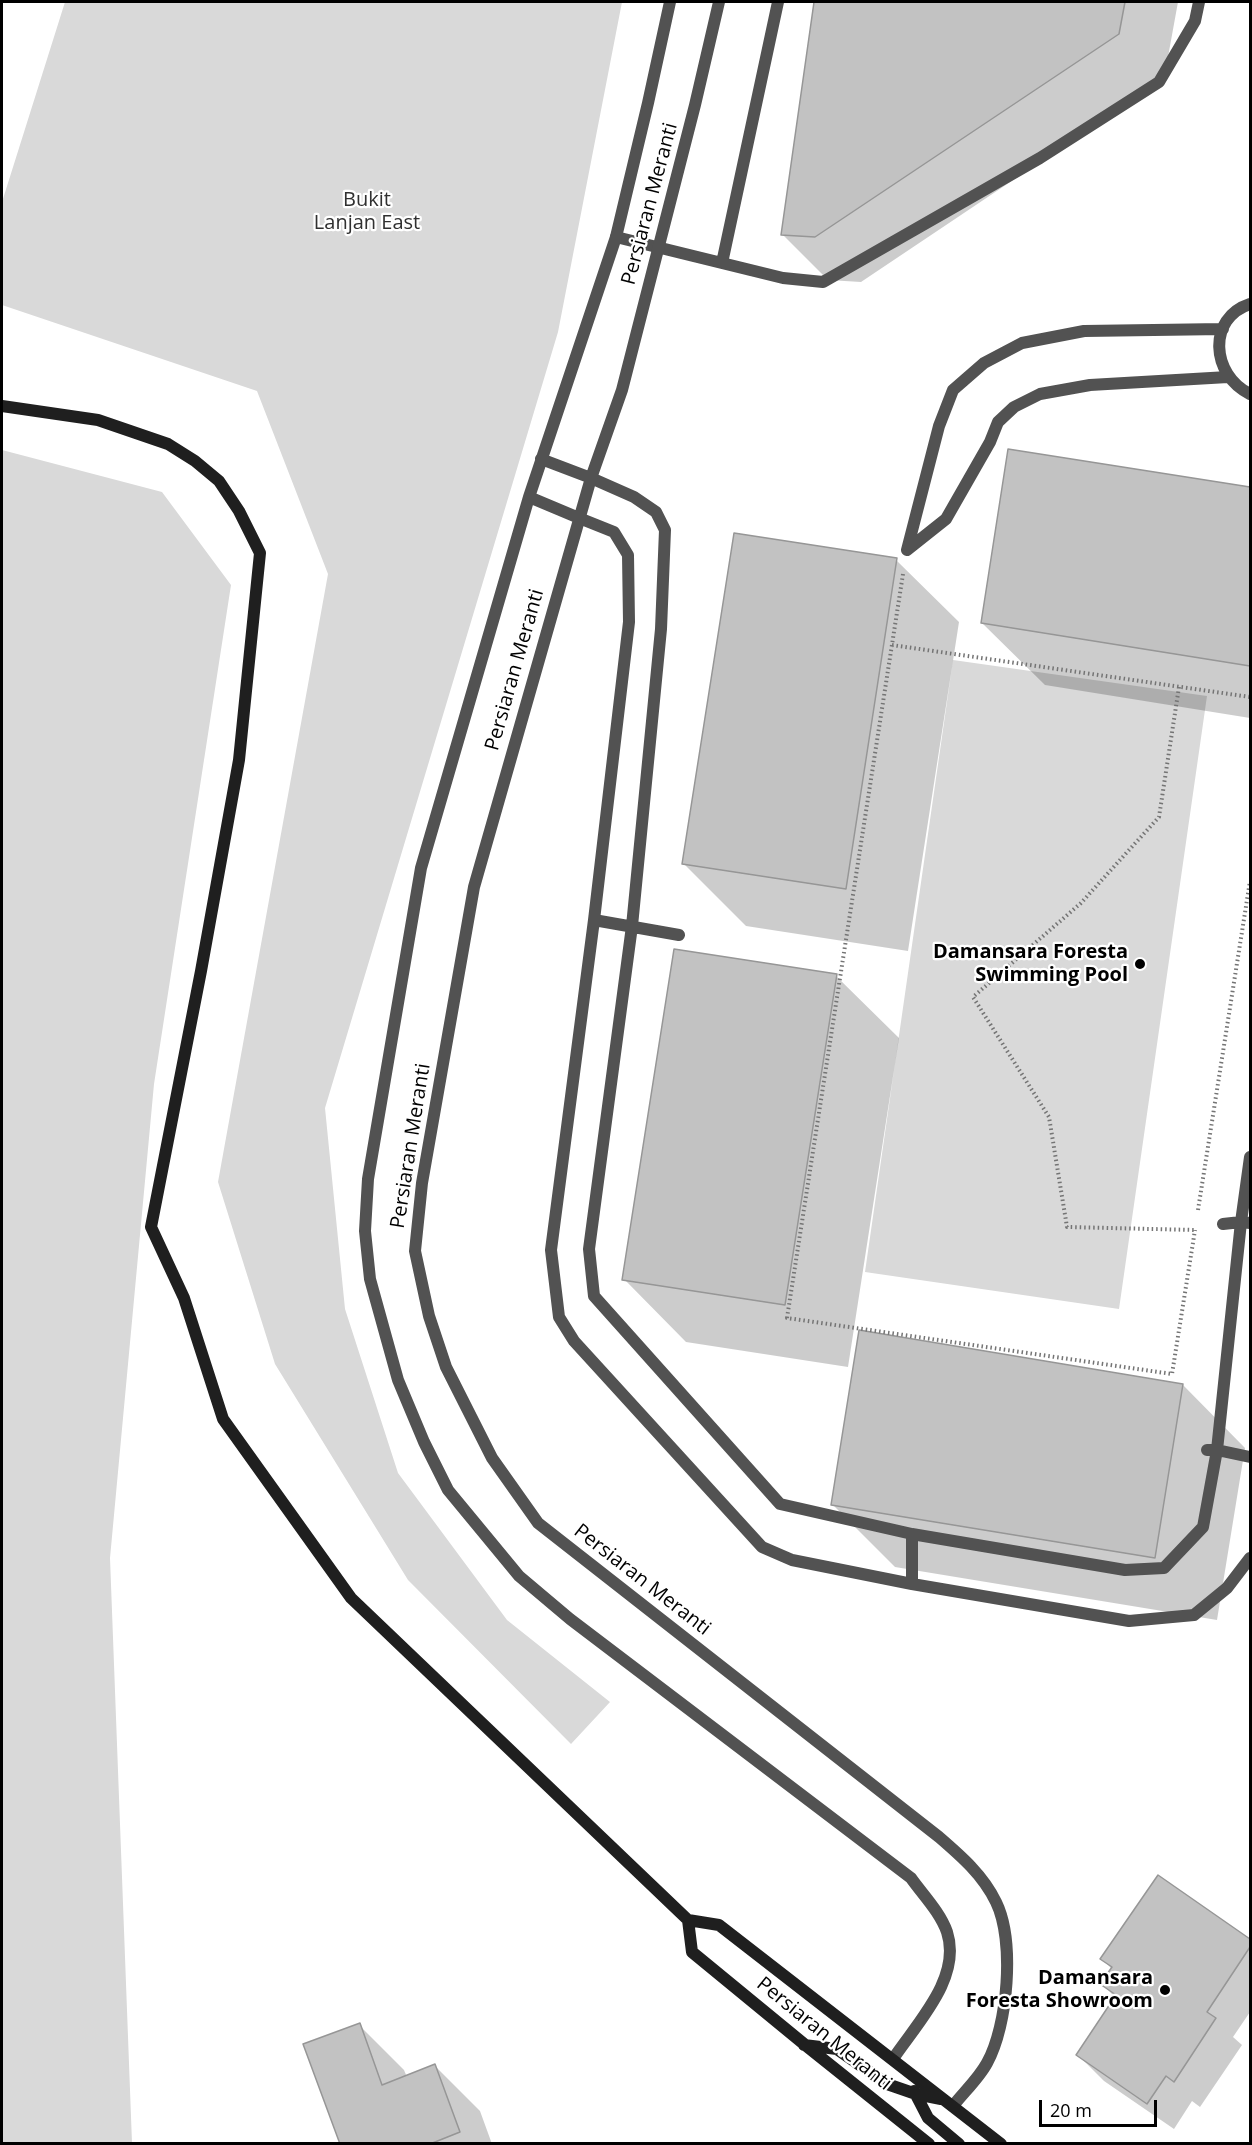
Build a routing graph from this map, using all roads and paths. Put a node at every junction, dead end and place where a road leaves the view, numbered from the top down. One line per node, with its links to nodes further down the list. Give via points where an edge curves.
1 (669, 2): 5 (street, Persiaran Meranti)
2 (719, 2): 6 (street, Persiaran Meranti)
3 (778, 2): 7 (street)
4 (1199, 2): 7 (street, via 1195,21 1159,82 1040,158 823,282 783,278)
5 (616, 237): 6 (street); 13 (street, Persiaran Meranti)
6 (658, 248): 7 (street); 14 (street, Persiaran Meranti, via 622,390)
7 (722, 263)
8 (1251, 304): 9 (street, via 1232,316)
9 (1223, 329): 10 (street, via 1219,345); 17 (street, via 1084,332 1022,343 984,363 953,390 939,426)
10 (1228, 377): 11 (street); 17 (street, via 1090,385 1040,394 1014,407 998,422 946,519)
11 (1251, 394)
12 (8, 407): 34 (street, via 98,420 168,444 219,481 260,553 239,760 151,1227 184,1298 223,1419 351,1598)
13 (542, 459): 14 (street); 15 (street, Persiaran Meranti)
14 (591, 478): 16 (street, Persiaran Meranti); 23 (street, via 634,497 656,512 665,530 661,629)
15 (529, 497): 16 (street); 36 (street, Persiaran Meranti, via 421,868 368,1179 364,1230 370,1279 398,1380 447,1490 519,1576 910,1878 938,1914 951,1948 947,1974)
16 (579, 518): 22 (street, via 614,532 628,555 629,622); 38 (street, Persiaran Meranti, via 474,887 422,1183 415,1251 429,1316 446,1367 492,1458 538,1522 939,1837 972,1866 996,1902 1005,1931 1007,1962 1000,2025 987,2063)
17 (907, 550): 18 (path)
18 (892, 645): 19 (path); 28 (path, via 787,1318 1172,1374)
19 (1179, 687): 20 (path); 28 (path, via 1159,817 1081,903 973,997 1049,1117 1067,1227)
20 (1251, 697)
21 (1251, 881): 28 (path)
22 (594, 920): 23 (street); 33 (street, via 551,1250 559,1317 574,1341 762,1547 792,1560)
23 (632, 927): 24 (street); 31 (street, via 589,1249 594,1296 780,1504)
24 (679, 935)
25 (1251, 1157): 26 (street)
26 (1246, 1223): 27 (street); 29 (street)
27 (1223, 1224)
28 (1195, 1230)
29 (1212, 1450): 30 (street); 31 (street, via 1203,1527 1164,1568 1125,1570)
30 (1251, 1457)
31 (912, 1534): 33 (street)
32 (1251, 1558): 33 (street, via 1227,1588 1194,1615 1129,1621)
33 (912, 1584)
34 (688, 1920): 35 (street, Persiaran Meranti, via 692,1952); 36 (street, Persiaran Meranti, via 719,1924)
35 (804, 2044): 37 (street, via 837,2049 887,2084); 39 (street, Persiaran Meranti)
36 (893, 2058): 37 (street); 38 (street, Persiaran Meranti)
37 (916, 2094): 38 (street, via 944,2100); 40 (street, via 928,2118)
38 (952, 2106): 41 (street, Persiaran Meranti)
39 (929, 2144)
40 (959, 2144)
41 (1001, 2144)

